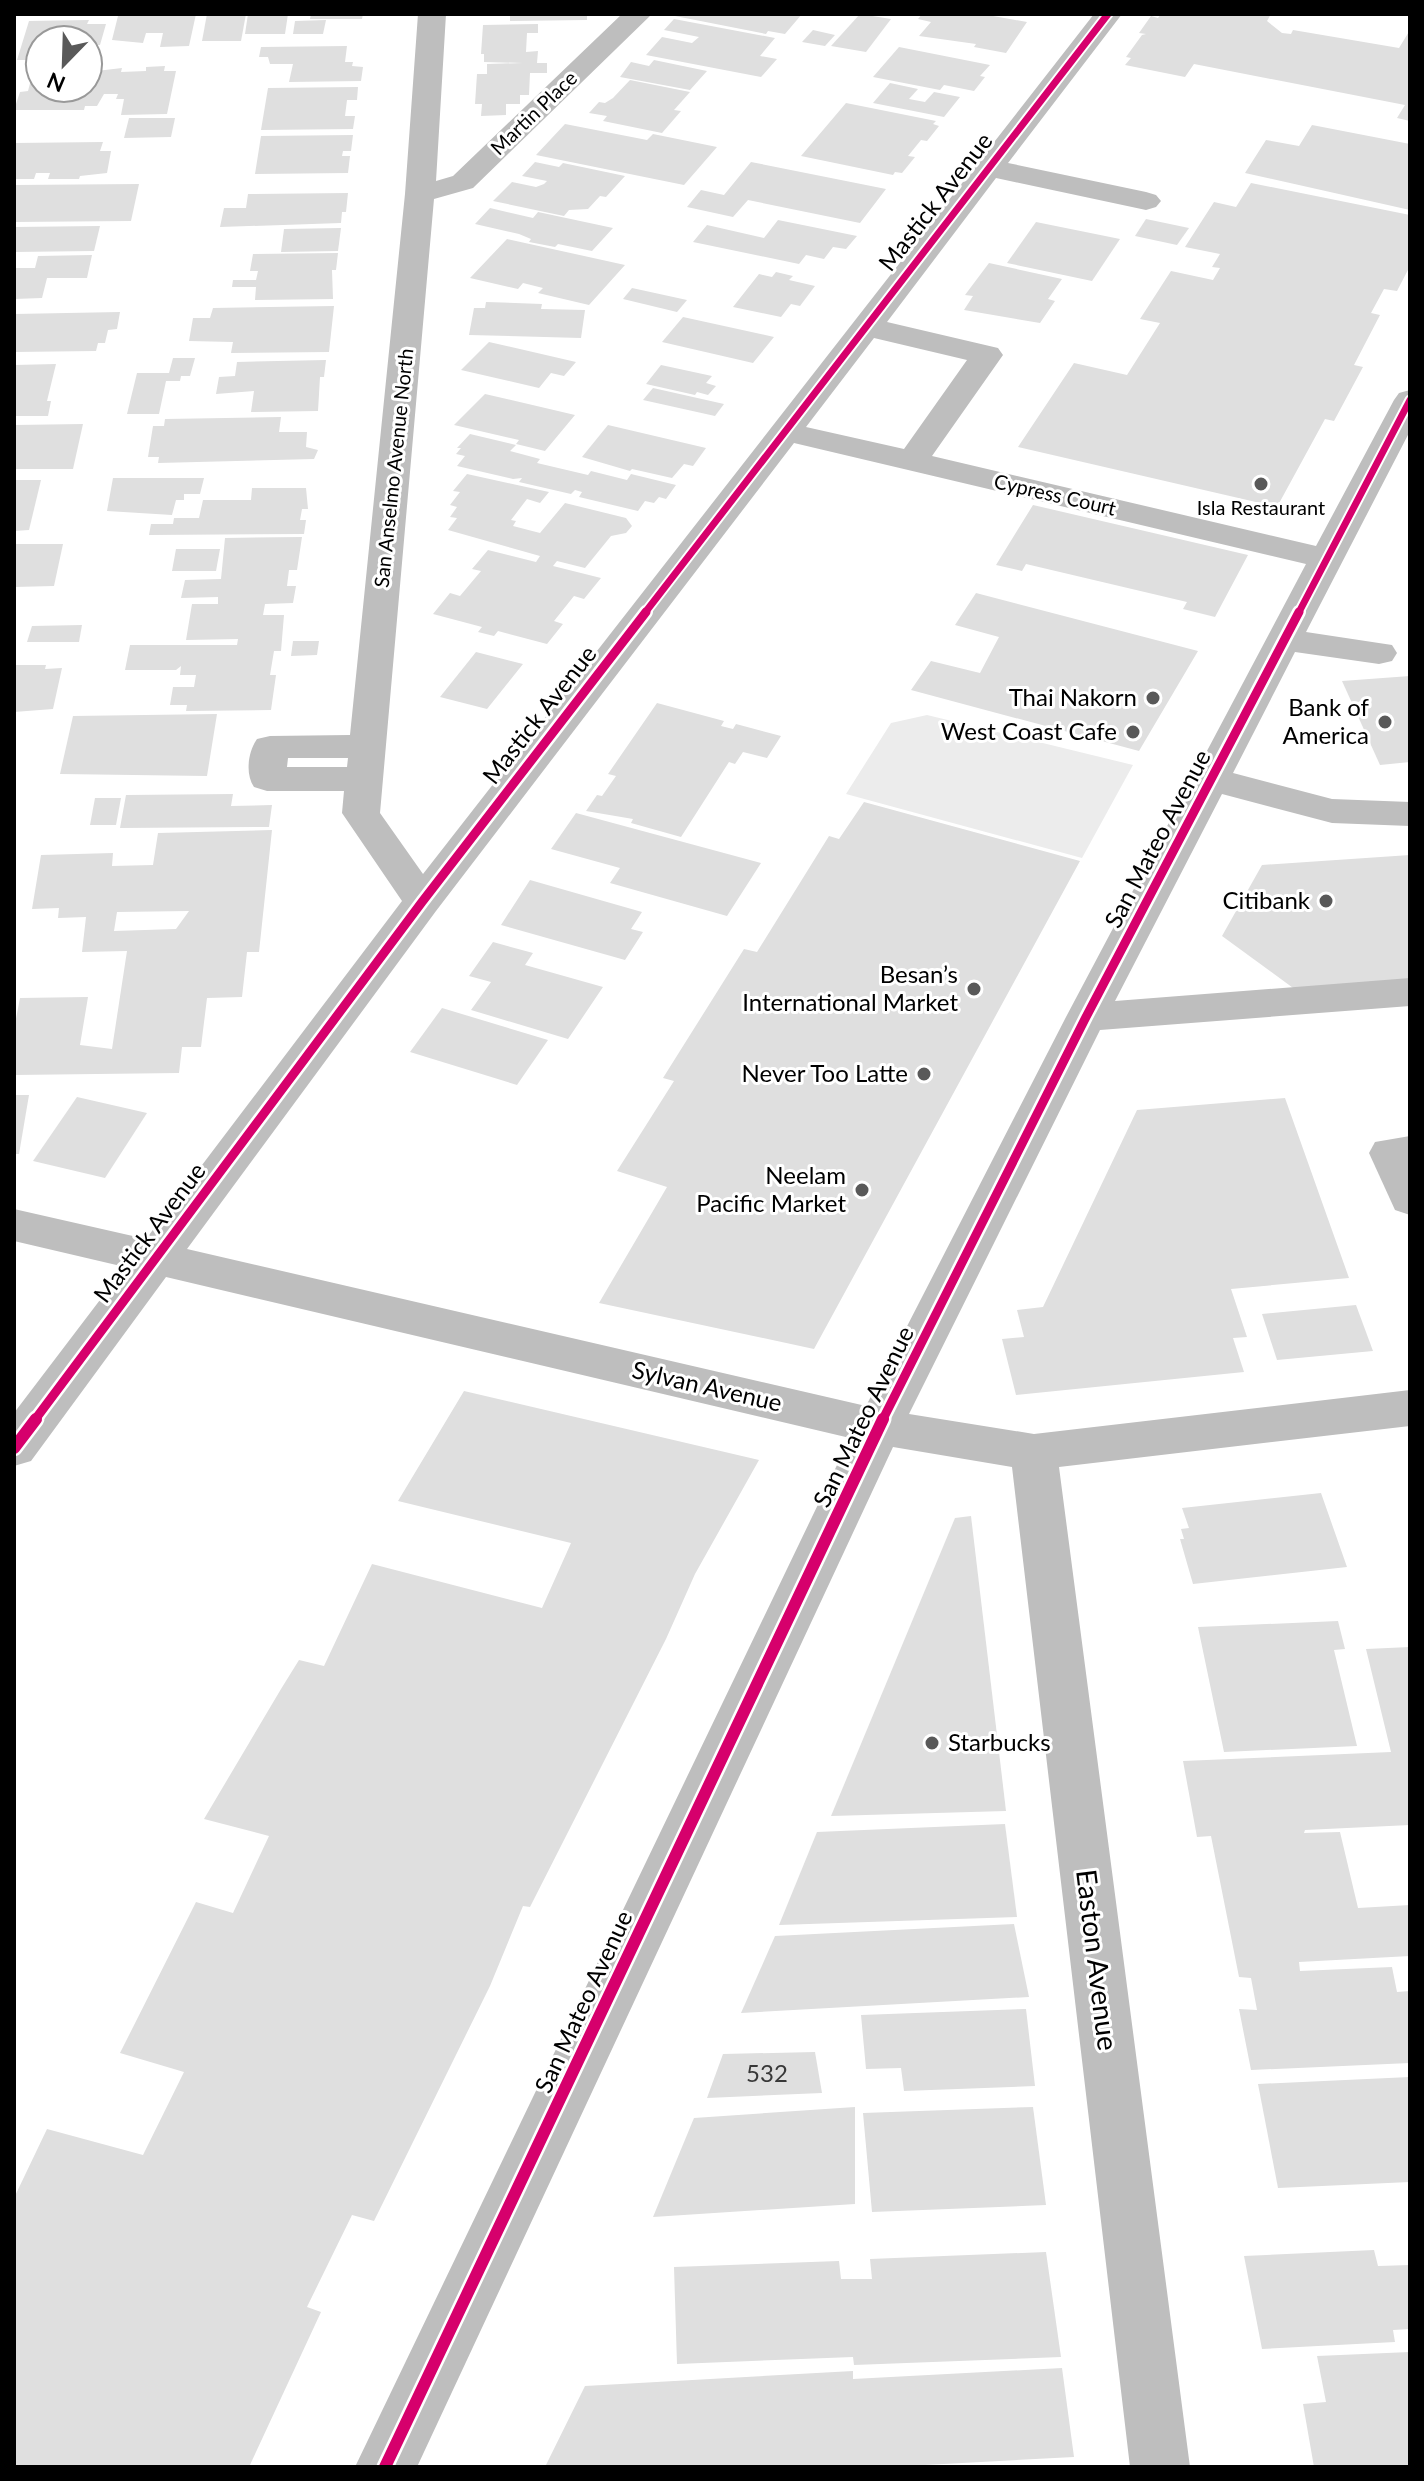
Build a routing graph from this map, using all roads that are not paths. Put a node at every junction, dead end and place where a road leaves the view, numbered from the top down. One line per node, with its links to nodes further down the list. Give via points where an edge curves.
1 (432, 14): 5 (street, San Anselmo Avenue North)
2 (638, 14): 5 (street, Martin Place, via 463,182)
3 (1108, 14): 4 (street, Mastick Avenue)
4 (988, 168): 6 (street); 7 (street, Mastick Avenue)
5 (420, 194): 16 (street, San Anselmo Avenue North, via 361,813)
6 (1146, 201)
7 (865, 326): 9 (street, Mastick Avenue); 10 (street, via 987,355)
8 (1410, 400): 11 (street, San Mateo Avenue)
9 (783, 431): 10 (street, Cypress Court); 16 (street, Mastick Avenue)
10 (912, 461): 11 (street, Cypress Court)
11 (1327, 559): 12 (street, San Mateo Avenue)
12 (1284, 640): 13 (street); 14 (street, San Mateo Avenue)
13 (1379, 653)
14 (1213, 780): 15 (street, via 1332,811); 18 (street, San Mateo Avenue)
15 (1410, 814)
16 (422, 902): 22 (street, Mastick Avenue)
17 (1410, 992): 18 (street)
18 (1086, 1017): 24 (street, San Mateo Avenue)
19 (1410, 1151): 20 (street, via 1390,1153)
20 (1410, 1199)
21 (14, 1225): 22 (street, Sylvan Avenue)
22 (156, 1259): 24 (street, Sylvan Avenue); 25 (street, Mastick Avenue)
23 (1410, 1408): 26 (street, Sylvan Avenue)
24 (879, 1427): 26 (street, Sylvan Avenue); 27 (street, San Mateo Avenue)
25 (14, 1448)
26 (1034, 1452): 28 (street, Easton Avenue)
27 (385, 2467)
28 (1160, 2467)

